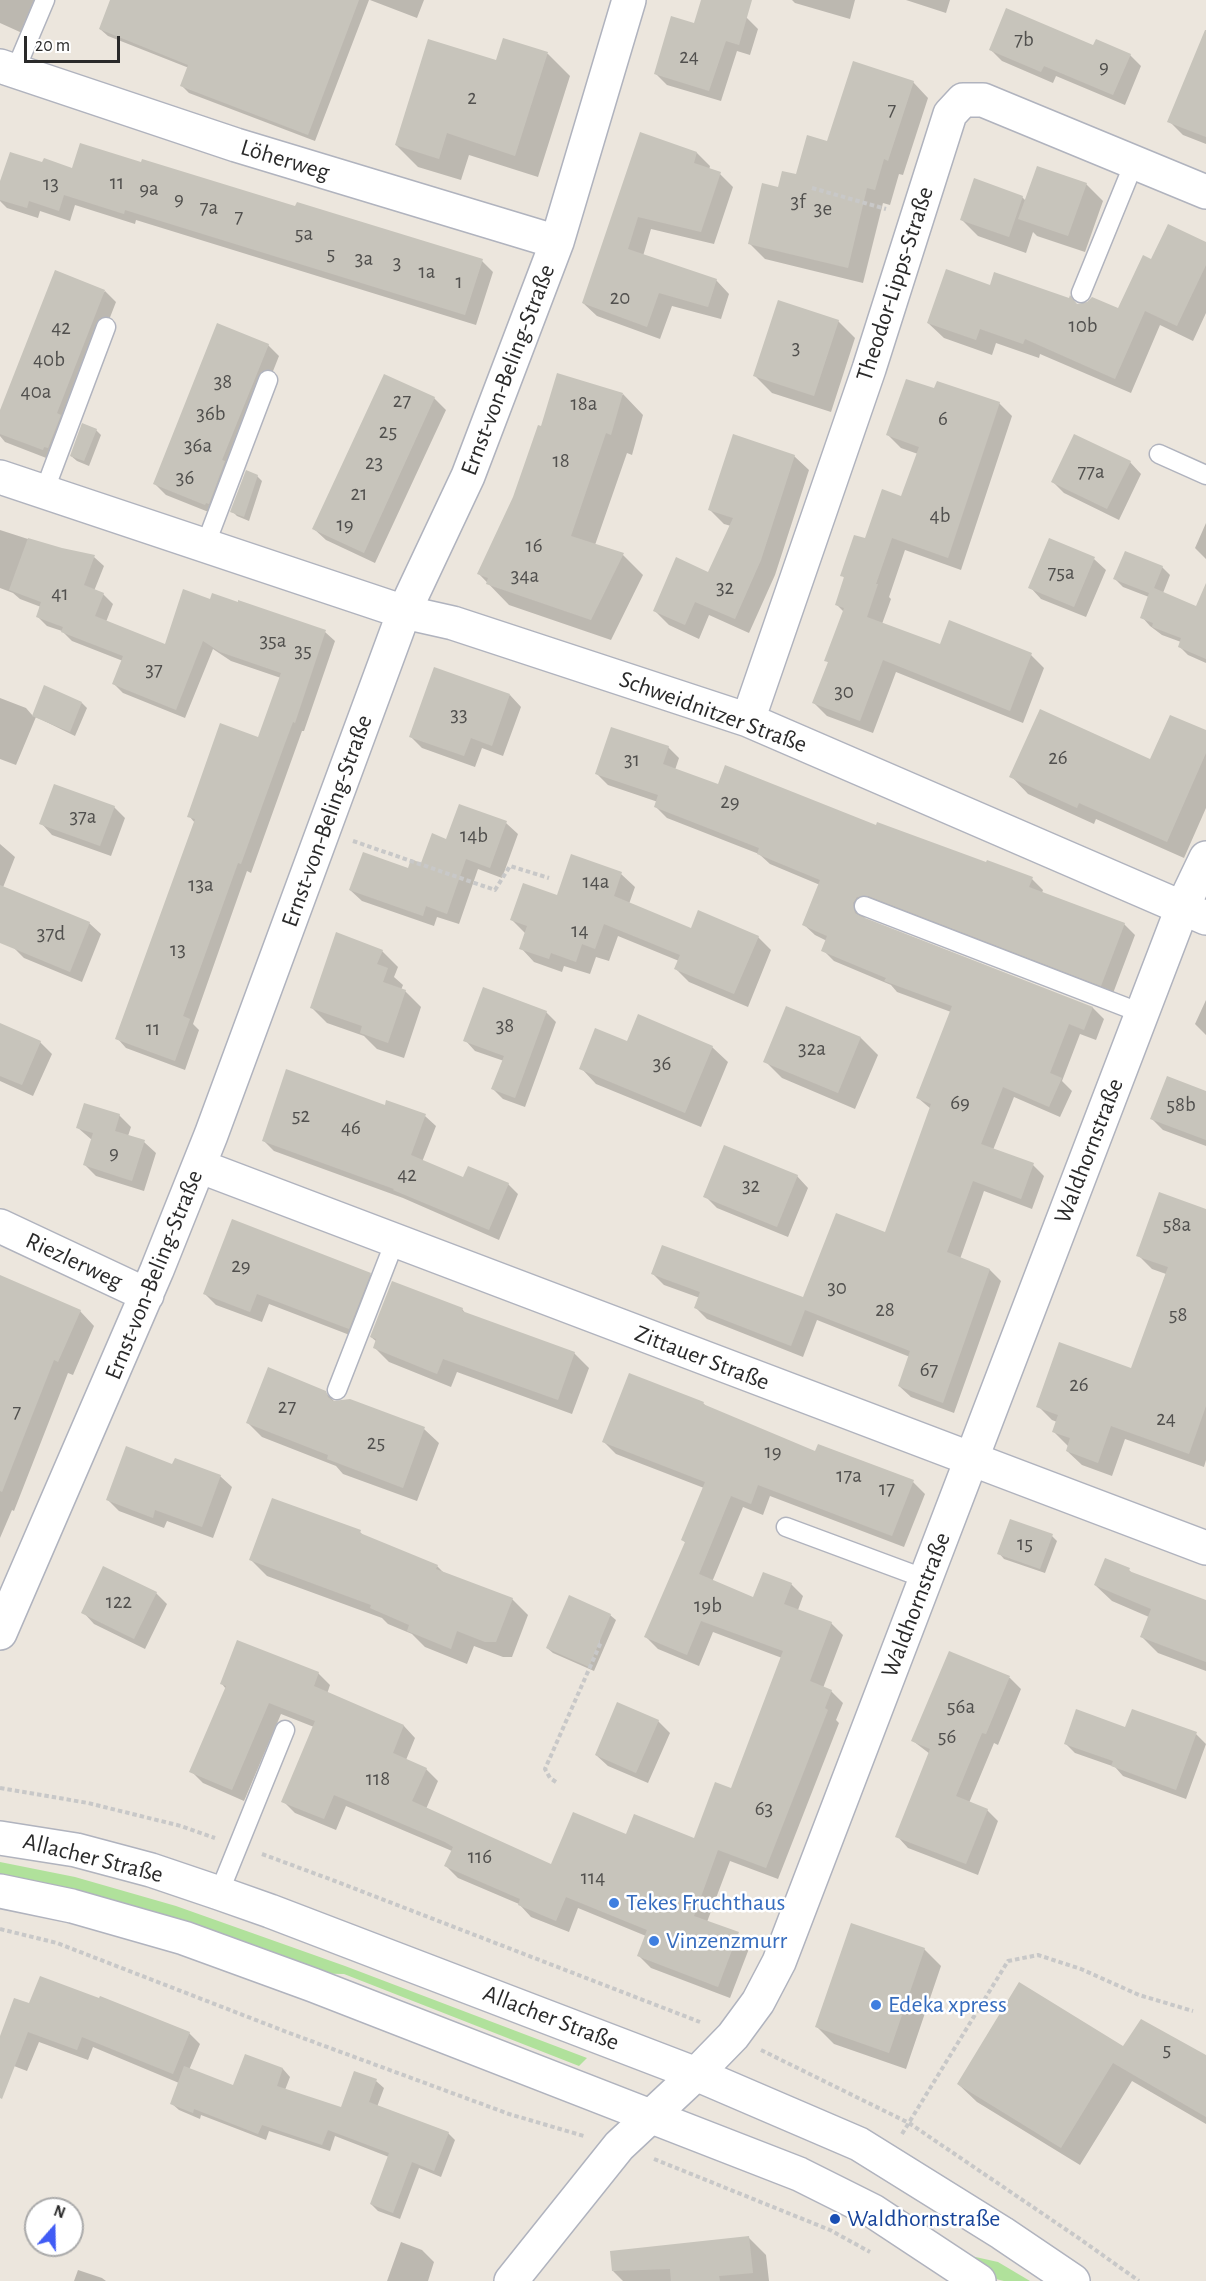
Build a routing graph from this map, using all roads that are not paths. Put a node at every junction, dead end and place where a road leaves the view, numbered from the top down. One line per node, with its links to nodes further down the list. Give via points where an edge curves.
1 (45, 0): 3 (lane, Löherweg)
2 (629, 0): 6 (street, Ernst-von-Beling-Straße)
3 (7, 69): 6 (street, Löherweg, via 236,146)
4 (1134, 162): 5 (street, Theodor-Lipps-Straße); 7 (lane); 16 (street, Theodor-Lipps-Straße, via 983,100 963,100 950,114 865,380)
5 (1206, 192)
6 (557, 242): 15 (street, Ernst-von-Beling-Straße, via 468,476)
7 (1081, 293)
8 (106, 327): 13 (lane)
9 (268, 380): 14 (lane)
10 (1159, 454): 11 (lane)
11 (1206, 474)
12 (0, 477): 13 (street, Schweidnitzer Straße)
13 (44, 492): 14 (street, Schweidnitzer Straße)
14 (205, 546): 15 (street, Schweidnitzer Straße)
15 (404, 612): 16 (street, Schweidnitzer Straße, via 453,623); 21 (street, Ernst-von-Beling-Straße)
16 (748, 720): 19 (street, Schweidnitzer Straße)
17 (1206, 858): 19 (street, Waldhornstraße)
18 (864, 906): 20 (lane)
19 (1194, 912): 20 (street, Waldhornstraße)
20 (1141, 1014): 26 (street, Waldhornstraße)
21 (199, 1166): 23 (street, Zittauer Straße); 24 (street, Ernst-von-Beling-Straße)
22 (0, 1226): 24 (street, Riezlerweg)
23 (395, 1241): 25 (lane); 26 (street, Zittauer Straße)
24 (147, 1295): 30 (street, Ernst-von-Beling-Straße)
25 (338, 1390)
26 (971, 1460): 28 (street, Zittauer Straße); 29 (street, Waldhornstraße)
27 (786, 1527): 29 (lane)
28 (1206, 1548)
29 (926, 1579): 35 (street, Waldhornstraße, via 779,1962 759,2002)
30 (0, 1633)
31 (285, 1730): 34 (lane)
32 (4, 1835): 34 (street, Allacher Straße, via 151,1870)
33 (0, 1891): 36 (street, via 72,1905 184,1938)
34 (219, 1893): 35 (street, Allacher Straße)
35 (696, 2074): 36 (street, Waldhornstraße); 39 (street, Allacher Straße, via 859,2144)
36 (648, 2117): 37 (street, Waldhornstraße, via 619,2146); 38 (street, via 799,2174 873,2211)
37 (511, 2281)
38 (979, 2281)
39 (1073, 2281)

